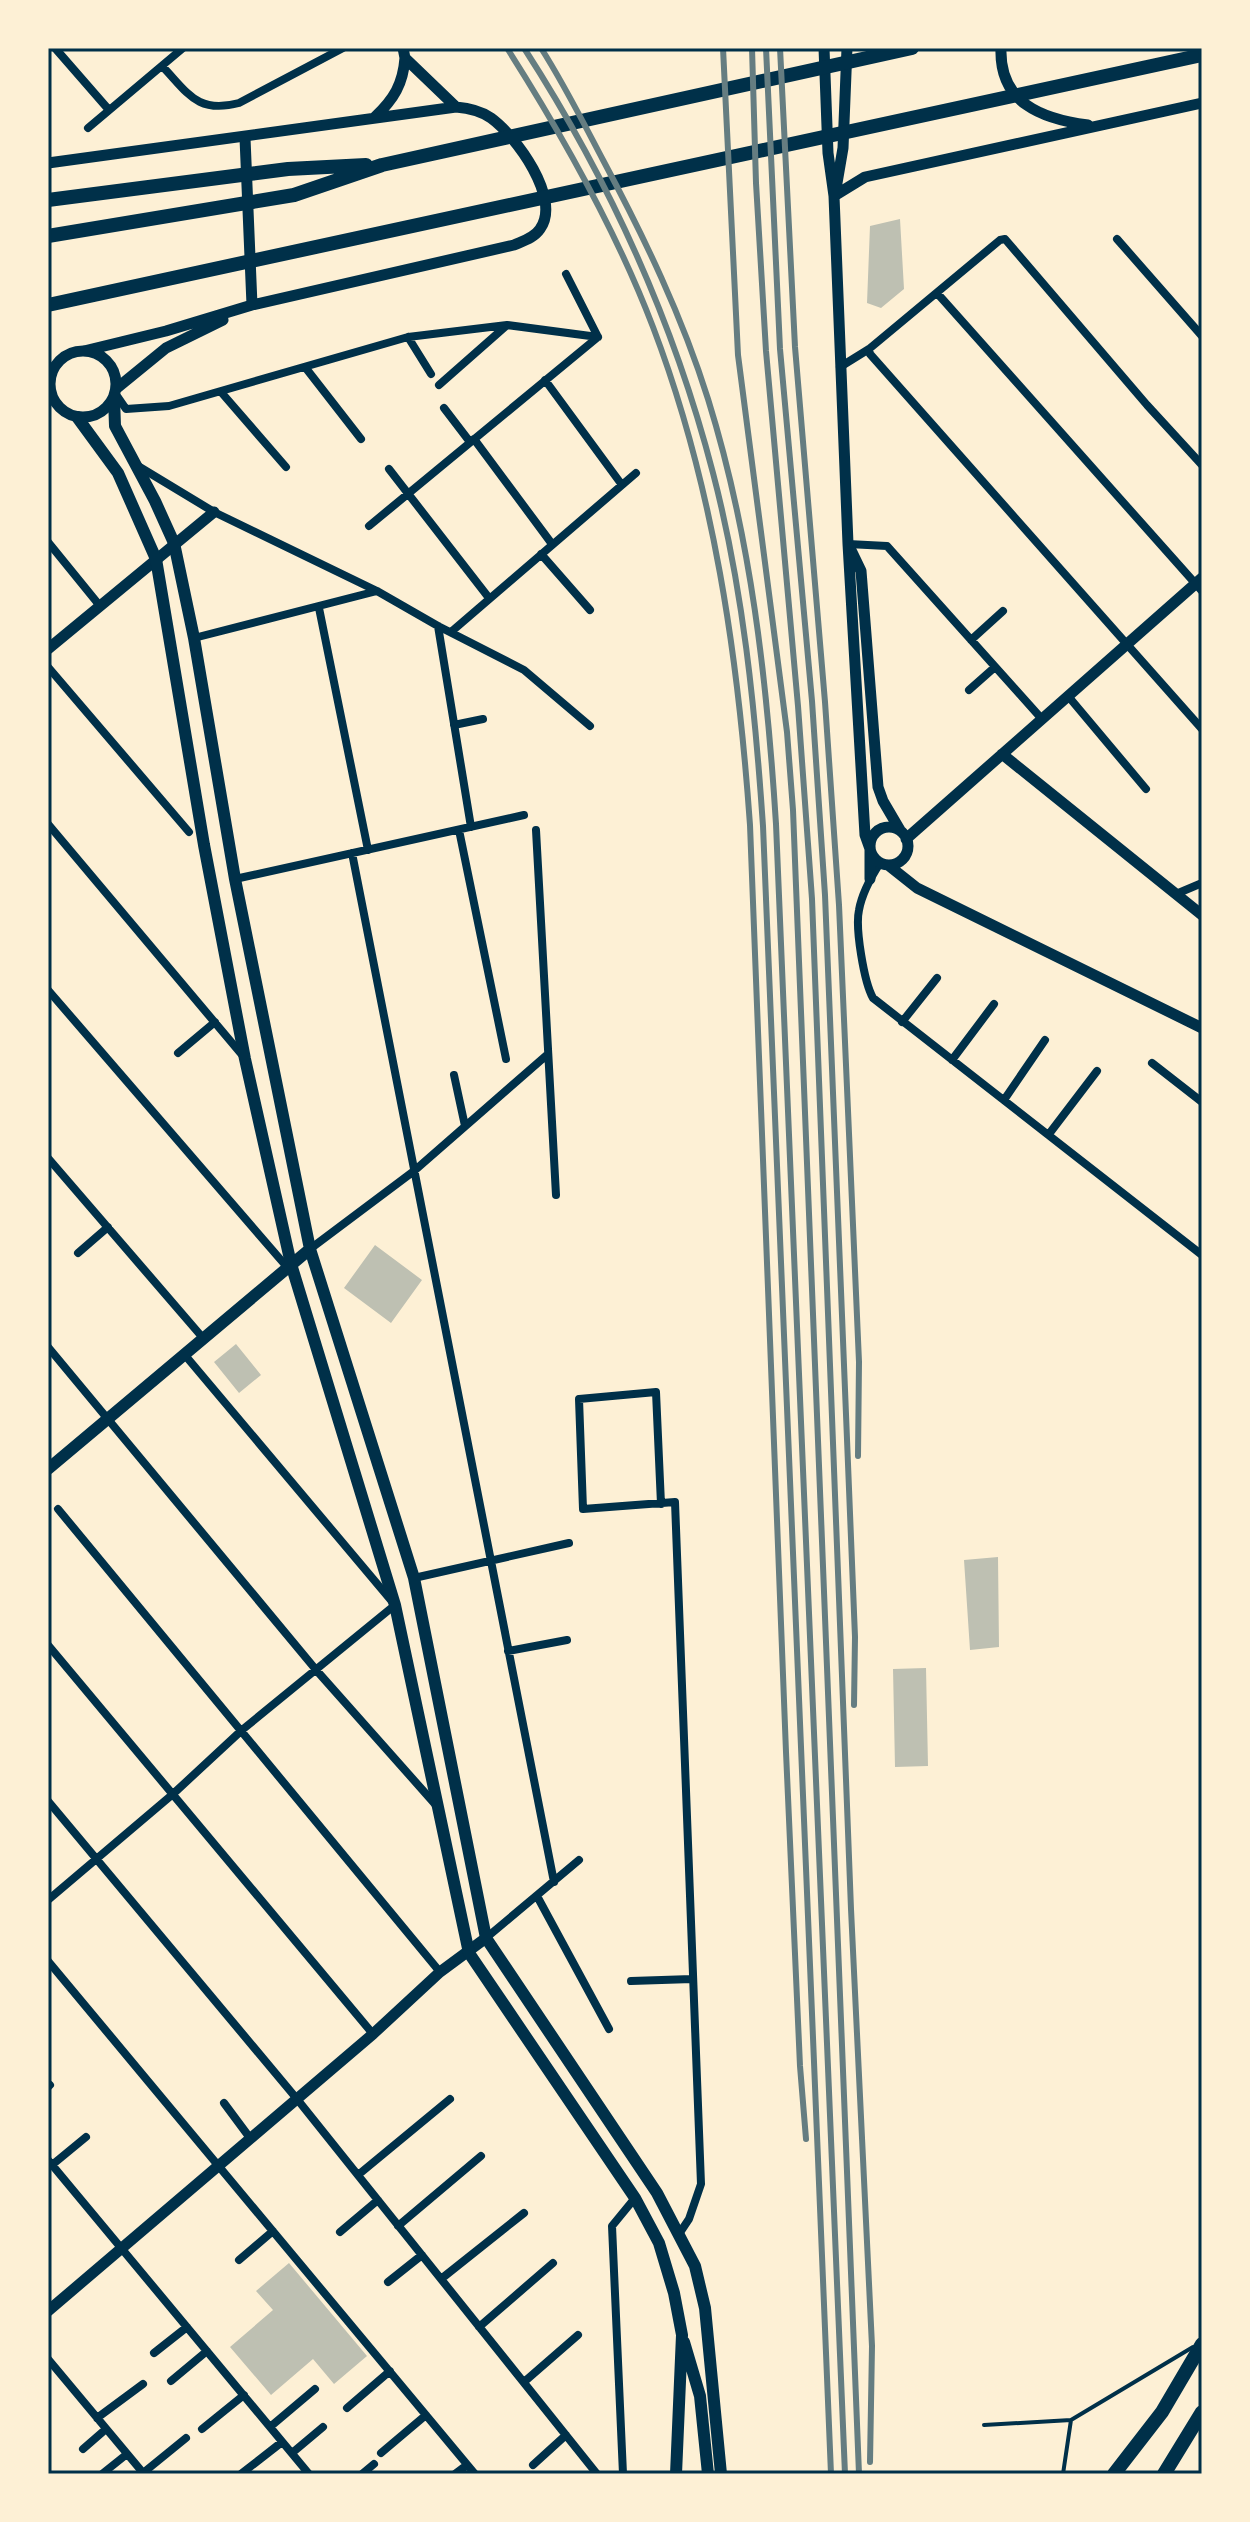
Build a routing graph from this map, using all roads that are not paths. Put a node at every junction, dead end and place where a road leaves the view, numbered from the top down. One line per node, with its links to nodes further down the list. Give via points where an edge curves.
1 (55, 48): 13 (street)
2 (343, 48): 10 (street, via 220,108 196,101)
3 (847, 48): 20 (street, via 843,148)
4 (912, 48): 19 (main road)
5 (1001, 48): 15 (street, via 1006,80 1028,107 1062,122)
6 (825, 49): 20 (street)
7 (177, 50): 10 (street)
8 (404, 53): 12 (street); 14 (street, via 403,77 392,101)
9 (1202, 55): 26 (main road)
10 (162, 66): 13 (street)
11 (1202, 103): 15 (street)
12 (456, 107): 14 (street); 27 (street, via 489,116 528,156 545,205 539,231 514,245)
13 (109, 110): 16 (street)
14 (375, 117): 17 (street)
15 (1097, 126): 20 (street, via 865,177)
16 (88, 128)
17 (245, 138): 18 (street); 27 (street)
18 (48, 163)
19 (382, 165): 21 (main road, via 288,169); 22 (main road, via 294,195)
20 (834, 196): 37 (street)
21 (48, 200)
22 (48, 236)
23 (1117, 239): 29 (street)
24 (566, 274): 31 (street)
25 (937, 293): 32 (street); 49 (street, via 1005,239); 63 (street)
26 (48, 305)
27 (252, 305): 33 (street); 42 (street, via 166,348)
28 (507, 325): 30 (street); 31 (street); 40 (street)
29 (1202, 336)
30 (408, 337): 36 (street); 38 (street)
31 (598, 337): 39 (street)
32 (869, 349): 37 (street); 75 (street)
33 (84, 351): 34 (street); 42 (street, via 104,358 116,377)
34 (63, 357): 35 (street); 45 (street, via 50,386 58,406)
35 (48, 361)
36 (305, 367): 41 (street); 46 (street)
37 (840, 367): 60 (street)
38 (431, 374)
39 (545, 380): 47 (street); 53 (street)
40 (439, 385)
41 (221, 392): 42 (street, via 146,409 126,409); 50 (street)
42 (115, 393): 45 (street, via 99,414); 48 (main road, via 115,426)
43 (444, 408): 47 (street)
44 (48, 409): 45 (street)
45 (77, 417): 62 (main road, via 118,473)
46 (361, 439)
47 (472, 441): 54 (street); 59 (street)
48 (133, 463): 55 (street); 58 (main road)
49 (1202, 465)
50 (286, 467)
51 (389, 469): 54 (street)
52 (636, 473): 53 (street)
53 (622, 485): 59 (street)
54 (410, 492): 56 (street); 65 (street)
55 (214, 512): 58 (street); 64 (street)
56 (369, 526)
57 (48, 542): 66 (street)
58 (174, 543): 62 (street); 72 (main road)
59 (552, 544): 61 (street)
60 (848, 544): 73 (street, via 887,546); 95 (street, via 861,571 878,787); 97 (street)
61 (541, 554): 65 (street); 68 (street)
62 (156, 559): 66 (street); 74 (main road)
63 (1200, 584): 75 (street)
64 (377, 591): 67 (street); 70 (street)
65 (489, 598): 71 (street)
66 (100, 606): 76 (street)
67 (319, 608): 72 (street); 98 (street)
68 (590, 610)
69 (1003, 611): 73 (street)
70 (438, 626): 71 (street); 83 (street)
71 (451, 632): 84 (street, via 524,670)
72 (194, 638): 74 (main road); 101 (main road)
73 (971, 640): 78 (street)
74 (170, 643): 104 (main road)
75 (1127, 645): 80 (street); 85 (street)
76 (48, 649)
77 (48, 667): 93 (street)
78 (995, 667): 79 (street); 81 (street)
79 (969, 690)
80 (1068, 696): 81 (street); 87 (street)
81 (1041, 718): 86 (street)
82 (483, 719): 83 (street)
83 (454, 725): 90 (street)
84 (590, 726)
85 (1202, 729)
86 (1002, 754): 95 (street); 107 (street)
87 (1146, 789)
88 (524, 815): 90 (street)
89 (48, 824): 94 (street)
90 (471, 827): 91 (street)
91 (459, 830): 98 (street); 119 (street)
92 (536, 830): 117 (street)
93 (189, 832)
94 (56, 833): 96 (street); 106 (street)
95 (903, 835): 97 (street, via 888,827 876,831); 100 (street, via 908,845 904,857)
96 (48, 840)
97 (870, 849): 100 (street); 102 (street)
98 (368, 850): 99 (street)
99 (352, 853): 101 (street); 129 (street)
100 (884, 864): 102 (street); 114 (street, via 917,888)
101 (235, 879): 104 (main road); 132 (main road)
102 (870, 879): 113 (street, via 858,912 868,989)
103 (1202, 883): 107 (street)
104 (211, 884): 118 (main road)
105 (117, 885): 106 (street)
106 (107, 894): 112 (street)
107 (1176, 894): 108 (street)
108 (1202, 915)
109 (937, 978): 113 (street)
110 (48, 990): 135 (street)
111 (994, 1004): 120 (street)
112 (215, 1022): 116 (street); 118 (street)
113 (902, 1022): 120 (street)
114 (1202, 1028)
115 (1045, 1040): 124 (street)
116 (178, 1053)
117 (548, 1054): 126 (street); 130 (street)
118 (245, 1059): 135 (main road)
119 (506, 1059)
120 (952, 1060): 124 (street)
121 (1152, 1063): 125 (street)
122 (1097, 1071): 127 (street)
123 (454, 1075): 126 (street)
124 (1004, 1100): 127 (street)
125 (1202, 1102)
126 (465, 1126): 129 (street)
127 (1049, 1134): 134 (street)
128 (48, 1158): 131 (street)
129 (414, 1171): 132 (street); 144 (street)
130 (556, 1195)
131 (108, 1227): 133 (street); 136 (street)
132 (310, 1249): 135 (main road); 145 (main road)
133 (78, 1253)
134 (1202, 1255)
135 (289, 1265): 136 (main road); 146 (main road)
136 (203, 1338): 138 (main road)
137 (48, 1347): 139 (street)
138 (184, 1354): 139 (main road); 146 (street)
139 (108, 1419): 140 (main road); 150 (street)
140 (48, 1469)
141 (661, 1504): 141 (street, via 656,1392 579,1399 583,1509); 164 (street, via 675,1502)
142 (58, 1509): 151 (street)
143 (569, 1543): 144 (street)
144 (491, 1560): 145 (street); 149 (street)
145 (414, 1578): 160 (main road)
146 (395, 1605): 150 (street); 154 (main road)
147 (567, 1640): 149 (street)
148 (48, 1645): 152 (street)
149 (508, 1651): 157 (street)
150 (317, 1671): 151 (street); 154 (street)
151 (242, 1730): 152 (street); 163 (street)
152 (173, 1794): 155 (street); 167 (street)
153 (48, 1801): 155 (street)
154 (438, 1808): 161 (main road)
155 (96, 1859): 159 (street); 168 (street)
156 (579, 1860): 157 (street)
157 (554, 1882): 158 (street)
158 (537, 1896): 160 (street); 166 (street)
159 (48, 1900)
160 (486, 1938): 161 (street); 183 (main road)
161 (469, 1953): 163 (street); 177 (main road)
162 (48, 1961): 175 (street)
163 (440, 1972): 167 (street)
164 (692, 1979): 165 (street); 183 (street, via 701,2184)
165 (631, 1981)
166 (609, 2029)
167 (373, 2034): 168 (street)
168 (297, 2099): 172 (street); 176 (street)
169 (450, 2099): 176 (street)
170 (224, 2103): 172 (street)
171 (86, 2137): 174 (street)
172 (250, 2138): 175 (street)
173 (481, 2156): 180 (street)
174 (50, 2162): 185 (street)
175 (219, 2165): 181 (street); 185 (street)
176 (358, 2175): 178 (street)
177 (635, 2198): 184 (main road); 234 (street, via 612,2226)
178 (378, 2200): 180 (street); 182 (street)
179 (524, 2213): 189 (street)
180 (398, 2226): 186 (street)
181 (273, 2231): 187 (street); 200 (street)
182 (340, 2232)
183 (679, 2234): 184 (main road); 237 (main road, via 695,2266 705,2308)
184 (659, 2243): 195 (main road)
185 (121, 2248): 191 (street); 192 (street)
186 (422, 2255): 189 (street); 190 (street)
187 (239, 2260)
188 (553, 2263): 193 (street)
189 (441, 2279): 193 (street)
190 (388, 2282)
191 (48, 2311)
192 (187, 2327): 197 (street); 198 (street)
193 (479, 2327): 202 (street)
194 (578, 2335): 202 (street)
195 (682, 2335): 235 (main road); 236 (main road, via 700,2396)
196 (1202, 2343): 210 (lane); 239 (main road, via 1162,2412)
197 (207, 2351): 201 (street); 205 (street)
198 (154, 2353)
199 (48, 2359): 209 (street)
200 (390, 2371): 206 (street); 208 (street)
201 (171, 2381)
202 (524, 2382): 216 (street)
203 (143, 2384): 209 (street)
204 (315, 2389): 212 (street)
205 (244, 2395): 212 (street); 215 (street)
206 (347, 2408)
207 (1202, 2412): 240 (main road)
208 (426, 2415): 221 (street); 224 (street)
209 (97, 2418): 214 (street)
210 (1071, 2420): 211 (lane); 238 (lane)
211 (984, 2425)
212 (270, 2427): 218 (street)
213 (323, 2427): 220 (street)
214 (106, 2429): 219 (street); 222 (street)
215 (202, 2429)
216 (566, 2435): 225 (street); 233 (street)
217 (186, 2438): 226 (street)
218 (282, 2442): 220 (street); 228 (street)
219 (83, 2449)
220 (292, 2453): 229 (street)
221 (381, 2453)
222 (127, 2454): 226 (street); 227 (street)
223 (374, 2464): 230 (street)
224 (467, 2465): 231 (street); 232 (street)
225 (533, 2465)
226 (143, 2473)
227 (102, 2474)
228 (241, 2474)
229 (309, 2474)
230 (362, 2474)
231 (455, 2474)
232 (475, 2474)
233 (597, 2474)
234 (623, 2474)
235 (676, 2474)
236 (708, 2474)
237 (721, 2474)
238 (1063, 2474)
239 (1114, 2474)
240 (1164, 2474)

